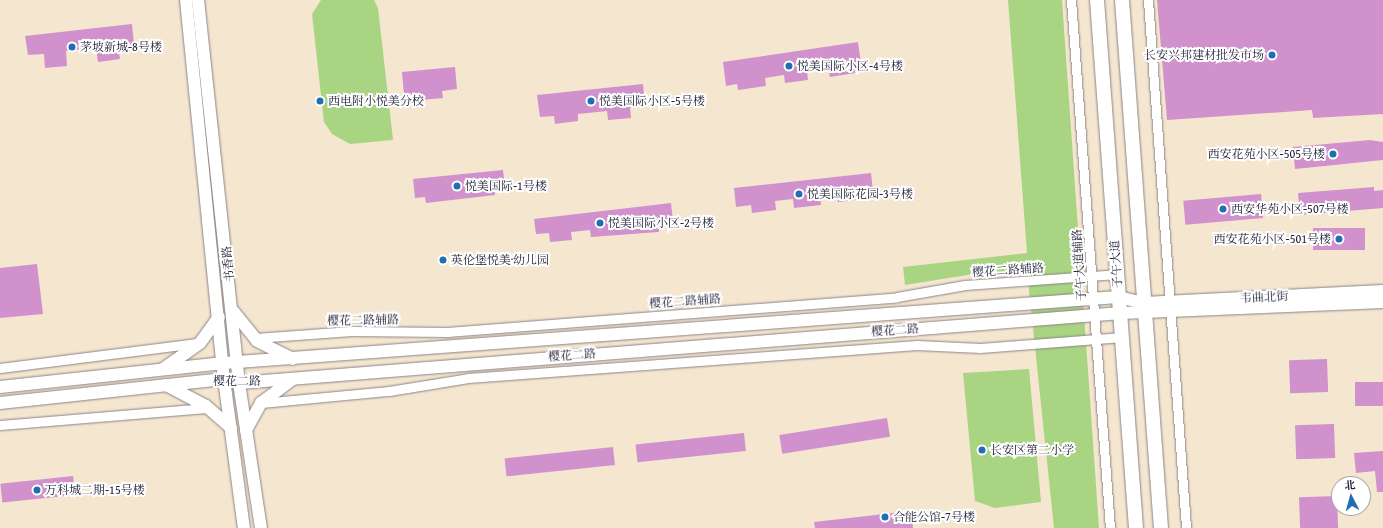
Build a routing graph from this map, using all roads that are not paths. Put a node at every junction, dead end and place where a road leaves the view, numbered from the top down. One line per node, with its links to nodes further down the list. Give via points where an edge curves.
1 (186, 0): 18 (main road, 书香路)
2 (198, 0): 15 (main road, 书香路)
3 (1071, 0): 8 (street, 子午大道辅路)
4 (1097, 0): 7 (main road, 子午大道)
5 (1122, 0): 14 (main road)
6 (1148, 0): 13 (street)
7 (1117, 274): 8 (street, 樱花二路辅路); 10 (main road, 子午大道)
8 (1092, 276): 11 (street, 子午大道辅路); 20 (street, 樱花二路辅路, via 965,285 897,297 447,332 352,331)
9 (1383, 291): 13 (main road, 韦曲北街)
10 (1118, 297): 11 (main road, 樱花二路); 14 (main road, 樱花二路); 16 (main road, 子午大道)
11 (1093, 299): 17 (street, 子午大道辅路); 23 (main road, 樱花二路)
12 (1383, 302): 13 (main road, 韦曲北街)
13 (1170, 307): 14 (main road, 韦曲北街); 44 (street)
14 (1145, 309): 16 (main road, 樱花二路); 43 (main road)
15 (233, 311): 20 (main road); 25 (main road, 书香路)
16 (1121, 313): 17 (main road, 樱花二路); 19 (main road, 子午大道)
17 (1094, 315): 21 (street, 子午大道辅路); 29 (main road, 樱花二路)
18 (219, 317): 22 (main road); 24 (main road, 书香路)
19 (1123, 337): 21 (street); 42 (main road, 子午大道)
20 (255, 338): 23 (main road, via 268,349)
21 (1096, 339): 34 (street, via 980,348 917,345 515,375); 41 (street, 子午大道辅路)
22 (200, 343): 26 (street); 27 (main road)
23 (296, 360): 25 (main road, 樱花二路)
24 (224, 363): 25 (main road, 樱花二路); 27 (main road, 樱花二路); 28 (main road, 书香路)
25 (239, 364): 30 (main road, 书香路)
26 (0, 368)
27 (162, 370): 32 (main road, 樱花二路)
28 (224, 379): 30 (main road, 樱花二路); 31 (main road, 樱花二路); 37 (main road, 书香路)
29 (293, 379): 30 (main road, 樱花二路); 34 (main road)
30 (239, 383): 38 (main road, 书香路)
31 (166, 385): 33 (main road, 樱花二路); 35 (main road)
32 (0, 387)
33 (0, 403)
34 (261, 403): 38 (main road)
35 (209, 408): 36 (street); 37 (main road)
36 (0, 425)
37 (231, 428): 39 (main road, 书香路)
38 (246, 430): 40 (main road, 书香路)
39 (244, 528)
40 (261, 528)
41 (1110, 528)
42 (1136, 528)
43 (1161, 528)
44 (1186, 528)

